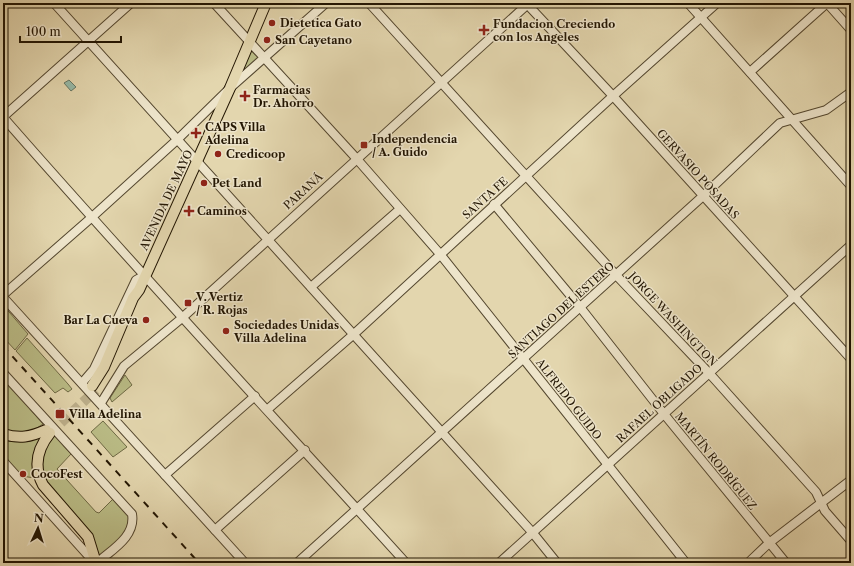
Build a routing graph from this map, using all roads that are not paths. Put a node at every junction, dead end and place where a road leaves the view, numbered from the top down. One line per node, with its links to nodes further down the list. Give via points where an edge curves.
1 (54, 3): 13 (street)
2 (130, 3): 13 (street)
3 (214, 3): 14 (street, ALFREDO GUIDO)
4 (266, 3): 14 (main road, AVENIDA DE MAYO)
5 (326, 3): 15 (street)
6 (369, 3): 17 (street, JORGE WASHINGTON)
7 (527, 3): 17 (street, PARANÁ); 20 (street, GERVASIO POSADAS)
8 (688, 3): 11 (street)
9 (717, 3): 11 (street, SANTA FE)
10 (827, 3): 12 (street); 16 (street)
11 (701, 18): 16 (street); 20 (street, SANTA FE)
12 (851, 30)
13 (88, 41): 21 (street); 23 (street)
14 (250, 42): 15 (street, ALFREDO GUIDO); 18 (main road, AVENIDA DE MAYO)
15 (265, 59): 18 (street); 24 (street, ALFREDO GUIDO)
16 (750, 72): 22 (street)
17 (441, 81): 24 (street, PARANÁ); 26 (street, JORGE WASHINGTON)
18 (230, 88): 23 (street); 25 (main road, AVENIDA DE MAYO)
19 (851, 92): 22 (street, SANTIAGO DEL ESTERO, via 826,110)
20 (613, 96): 26 (street, SANTA FE); 28 (street, GERVASIO POSADAS)
21 (3, 117): 31 (street)
22 (793, 120): 27 (street); 28 (street, SANTIAGO DEL ESTERO, via 780,123)
23 (178, 139): 25 (street); 31 (street)
24 (356, 158): 30 (street, ALFREDO GUIDO); 32 (street, PARANÁ)
25 (198, 160): 32 (street); 35 (main road, AVENIDA DE MAYO)
26 (526, 175): 29 (street, SANTA FE); 36 (street, JORGE WASHINGTON)
27 (851, 186)
28 (703, 196): 36 (street, SANTIAGO DEL ESTERO); 39 (street, GERVASIO POSADAS)
29 (494, 204): 34 (street, SANTA FE); 40 (street, MARTÍN RODRÍGUEZ)
30 (400, 209): 34 (street, ALFREDO GUIDO); 37 (street)
31 (91, 218): 35 (street); 38 (street)
32 (268, 238): 37 (street); 41 (street, PARANÁ)
33 (851, 245): 39 (street, RAFAEL OBLIGADO)
34 (440, 254): 42 (street, SANTA FE); 43 (street, ALFREDO GUIDO)
35 (145, 275): 41 (street); 47 (street, AVENIDA DE MAYO, via 136,280 94,368); 48 (main road, AVENIDA DE MAYO)
36 (616, 275): 40 (street, SANTIAGO DEL ESTERO); 46 (street, JORGE WASHINGTON)
37 (311, 287): 42 (street)
38 (3, 296): 47 (street)
39 (793, 296): 44 (street, GERVASIO POSADAS); 46 (street, RAFAEL OBLIGADO)
40 (580, 307): 43 (street, SANTIAGO DEL ESTERO); 52 (street, MARTÍN RODRÍGUEZ)
41 (182, 318): 49 (street); 50 (street, PARANÁ, via 124,366)
42 (354, 334): 51 (street, SANTA FE); 53 (street)
43 (524, 358): 53 (street, SANTIAGO DEL ESTERO); 57 (street, ALFREDO GUIDO)
44 (851, 359)
45 (3, 373): 66 (street, via 132,514 129,535)
46 (709, 373): 52 (street, RAFAEL OBLIGADO); 60 (street, JORGE WASHINGTON, via 816,492)
47 (82, 383): 50 (street)
48 (94, 388)
49 (255, 396): 51 (street); 58 (street)
50 (101, 403): 58 (street)
51 (268, 409): 55 (street)
52 (664, 414): 57 (street, RAFAEL OBLIGADO); 65 (street, MARTÍN RODRÍGUEZ)
53 (442, 433): 61 (street, SANTIAGO DEL ESTERO); 63 (street)
54 (3, 434): 66 (main road, via 21,438 48,431 37,461 39,477 88,537)
55 (305, 450): 61 (street); 62 (street)
56 (4, 465): 66 (street)
57 (607, 465): 63 (street, RAFAEL OBLIGADO); 72 (street, ALFREDO GUIDO)
58 (165, 475): 62 (street)
59 (851, 480): 60 (street)
60 (821, 502): 64 (street, JORGE WASHINGTON, via 824,510); 65 (street)
61 (357, 509): 68 (street, SANTIAGO DEL ESTERO); 69 (street)
62 (215, 530): 67 (street)
63 (532, 532): 70 (street, RAFAEL OBLIGADO); 71 (street)
64 (851, 541)
65 (769, 543): 73 (street); 74 (street, MARTÍN RODRÍGUEZ)
66 (96, 563)
67 (245, 563)
68 (297, 563)
69 (406, 563)
70 (499, 563)
71 (557, 563)
72 (686, 563)
73 (748, 563)
74 (786, 563)

